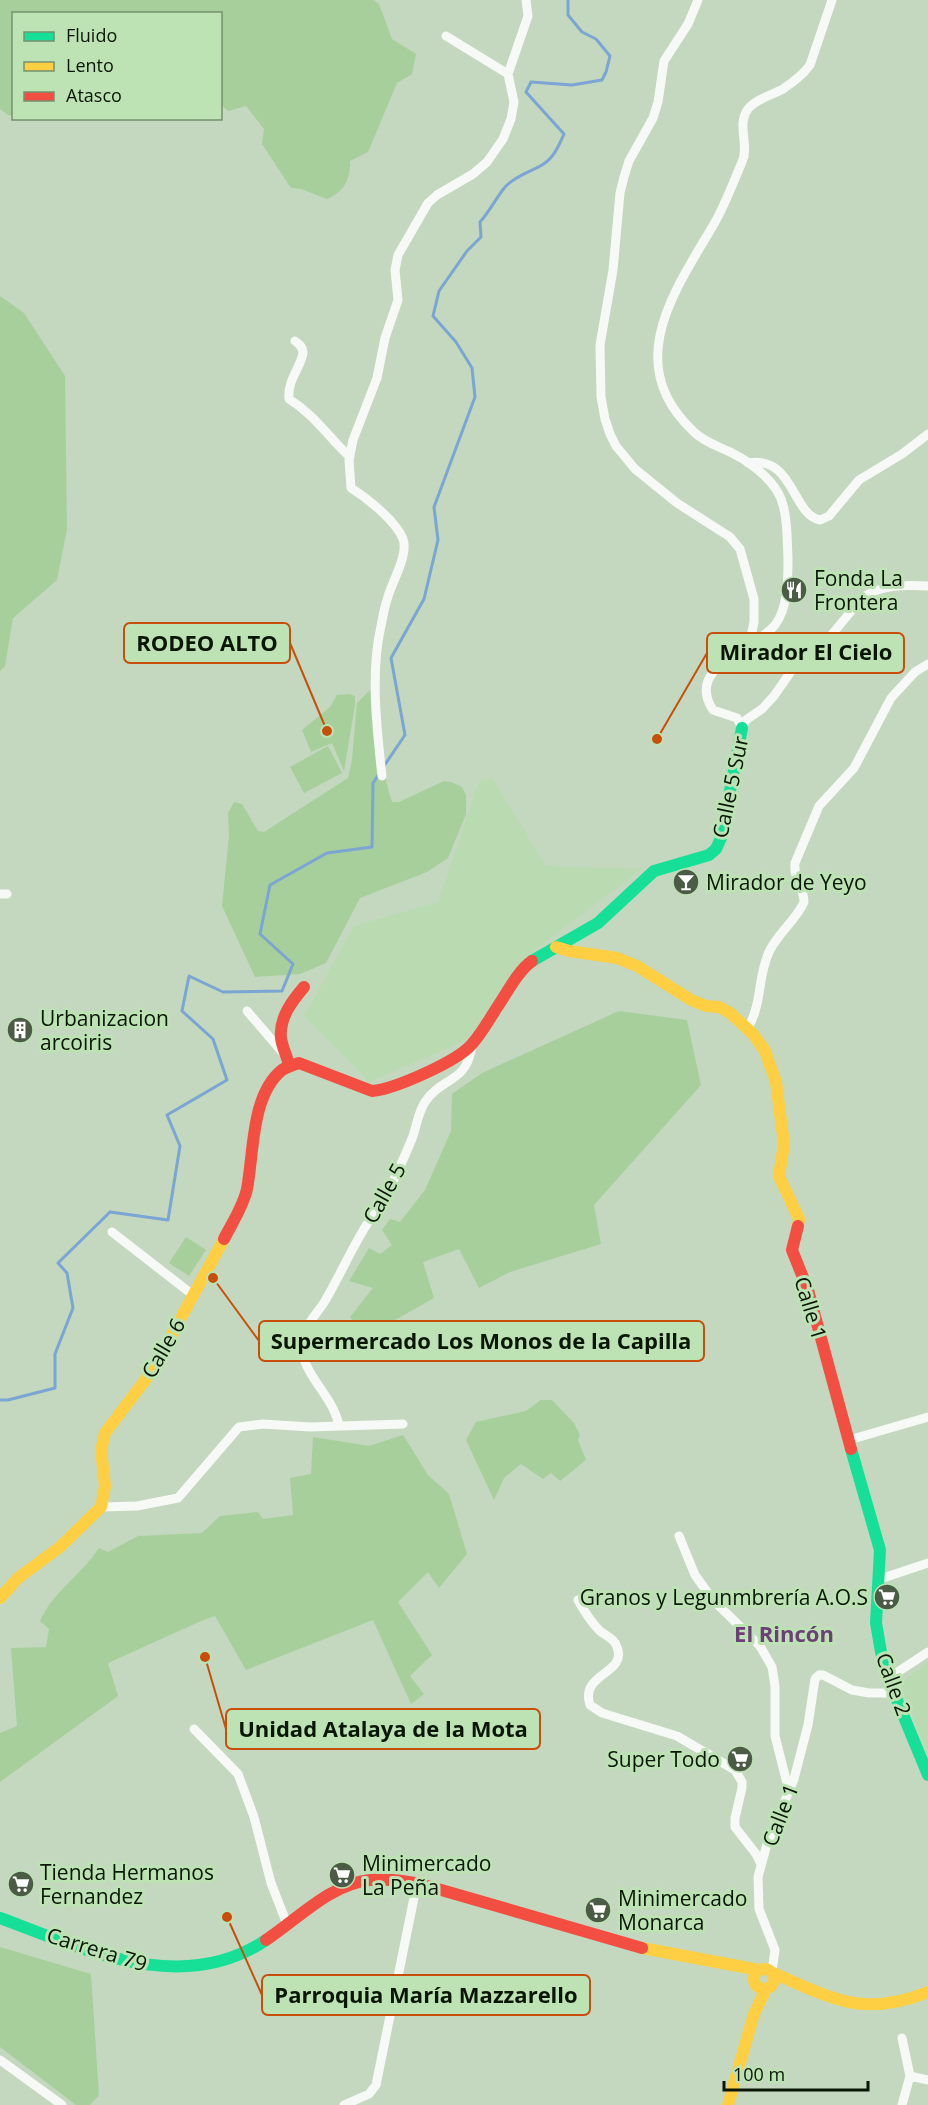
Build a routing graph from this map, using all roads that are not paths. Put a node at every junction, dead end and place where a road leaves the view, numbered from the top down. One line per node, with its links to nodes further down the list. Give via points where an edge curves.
1 (526, 0): 5 (street, via 528,16)
2 (698, 0): 11 (street, via 664,61 653,118 629,161 620,193 613,270 600,345 601,397 610,434 635,469 741,549 754,599)
3 (832, 0): 9 (street, via 804,73 749,108 744,117 744,158 659,334 660,375 673,408 696,434)
4 (446, 36): 5 (street)
5 (508, 74): 8 (street, via 513,102 503,139 473,174 428,203 398,255 398,300)
6 (295, 341): 8 (street, via 303,353 292,378 289,399 315,419)
7 (928, 434): 9 (street, via 859,480 829,516 820,520 811,516 776,469 762,461)
8 (350, 458): 14 (street, via 351,488 366,498 404,541 404,554 379,633 376,707)
9 (748, 463): 11 (street, via 780,497 788,561 786,596 779,618 767,634)
10 (928, 586): 13 (street, Calle 5 Sur, via 879,589 862,598 824,644 792,670 774,696)
11 (749, 646): 13 (street, via 717,667 707,687 713,710 737,718)
12 (928, 664): 18 (street, via 891,698 854,768 819,806 795,863 804,902 769,952 758,1006)
13 (742, 728): 15 (street, Calle 5 Sur, via 716,849 654,871 608,916)
14 (382, 777)
15 (556, 947): 18 (street, Calle 1, via 623,960 691,1000 724,1009); 19 (street, Calle 5 Sur, via 524,968)
16 (304, 987): 20 (street, via 282,1020 281,1039)
17 (247, 1011): 20 (street)
18 (748, 1028): 26 (street, Calle 1, via 772,1070 784,1144 779,1176 799,1219 792,1250 808,1290)
19 (472, 1045): 20 (street, via 445,1064 372,1091); 25 (street, Calle 5, via 465,1068 430,1093 421,1108 389,1190 312,1318 302,1342 305,1366 330,1401)
20 (289, 1061): 22 (street, Calle 6, via 271,1084 258,1114 243,1202)
21 (112, 1232): 22 (street)
22 (193, 1295): 27 (street, Calle 6, via 152,1371 105,1433 101,1450 105,1486)
23 (928, 1417): 26 (street)
24 (404, 1424): 25 (street)
25 (339, 1426): 27 (street, via 239,1427 178,1498 137,1506)
26 (849, 1440): 30 (street, Calle 1, via 880,1550)
27 (101, 1507): 31 (street)
28 (679, 1536): 40 (street, via 695,1575 713,1600 760,1646 772,1667 775,1736)
29 (928, 1563): 30 (street)
30 (880, 1579): 33 (street, Calle 1)
31 (0, 1598)
32 (578, 1600): 41 (street, via 591,1621 618,1649 616,1663 590,1686 590,1705 602,1713 677,1736 735,1770 742,1788 735,1827)
33 (876, 1626): 35 (street, Calle 2)
34 (928, 1652): 35 (street)
35 (890, 1677): 36 (street, Calle 2)
36 (895, 1693): 38 (street, Calle 2); 40 (street, Calle 1, via 852,1690 817,1676)
37 (194, 1729): 44 (street, via 238,1774)
38 (926, 1762): 39 (street, Calle 2)
39 (928, 1775)
40 (789, 1794): 41 (street, Calle 1)
41 (761, 1864): 45 (street, Calle 1, via 757,1902 775,1950)
42 (417, 1883): 44 (street, Carrera 79, via 387,1877 355,1882); 45 (street, Carrera 79, via 651,1950 738,1966); 52 (street, via 376,2085 369,2094)
43 (0, 1918): 44 (street, Carrera 79, via 129,1962 162,1967 195,1965 242,1954)
44 (287, 1924)
45 (765, 1977): 46 (street, via 790,1980 855,2006 896,2003); 53 (street, Calle 1)
46 (928, 1992)
47 (902, 2038): 49 (street)
48 (0, 2060): 51 (street)
49 (910, 2076): 50 (street); 54 (street)
50 (928, 2080)
51 (62, 2105)
52 (344, 2105)
53 (728, 2105)
54 (902, 2105)

